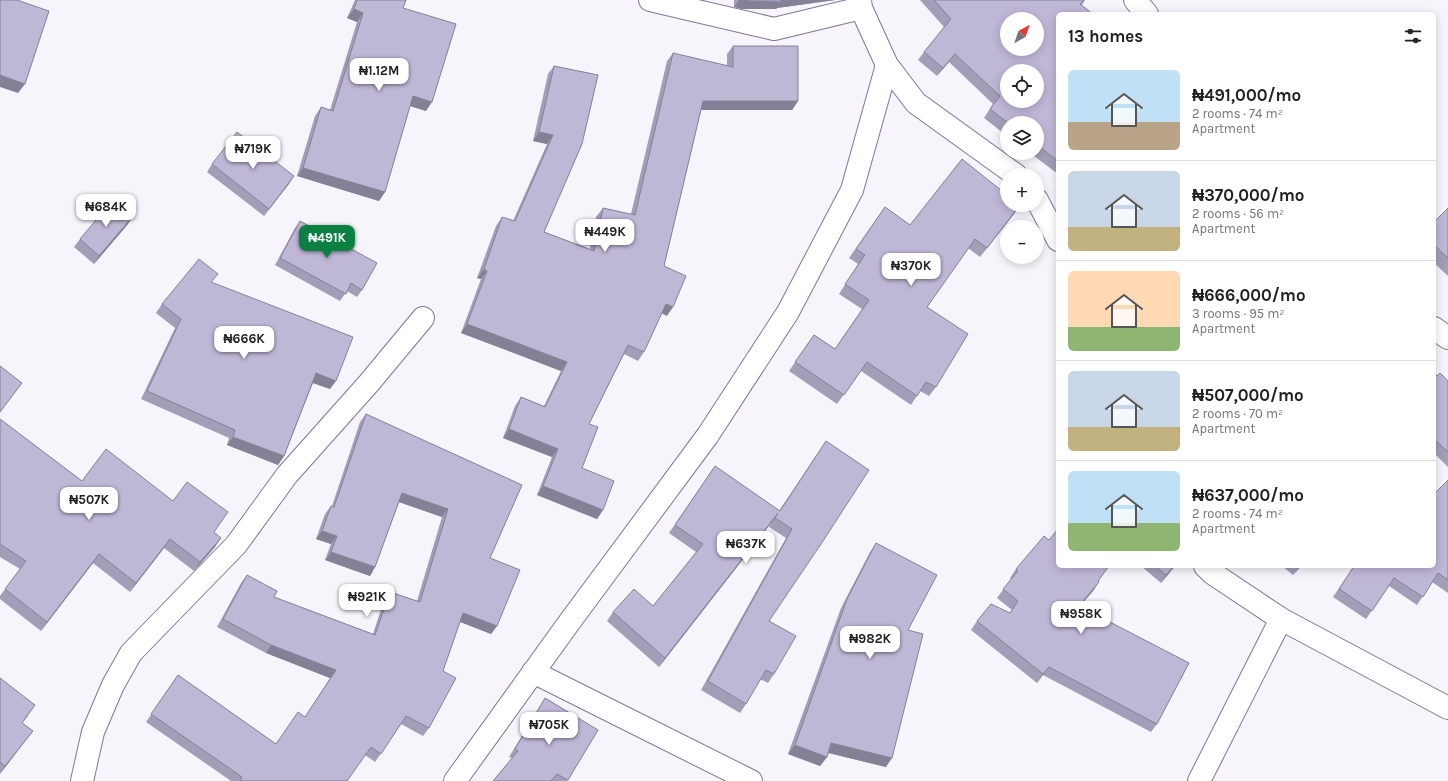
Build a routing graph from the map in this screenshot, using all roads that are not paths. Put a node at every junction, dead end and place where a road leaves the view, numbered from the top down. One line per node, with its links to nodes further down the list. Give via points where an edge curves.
1 (650, 0): 3 (street, via 774,29)
2 (1135, 0): 4 (street)
3 (860, 4): 5 (street)
4 (1145, 12)
5 (887, 66): 6 (street, via 916,102); 14 (street, via 852,190 788,312 708,435)
6 (1006, 168)
7 (1043, 212): 8 (street)
8 (1056, 236)
9 (423, 318): 16 (street, via 370,383 287,475 236,545 131,653 113,685 93,732)
10 (1436, 329): 11 (street)
11 (1448, 338)
12 (1207, 568): 13 (street)
13 (1281, 619): 15 (street); 19 (street)
14 (533, 672): 17 (street); 18 (street)
15 (1448, 708)
16 (82, 781)
17 (455, 781)
18 (752, 781)
19 (1199, 781)

